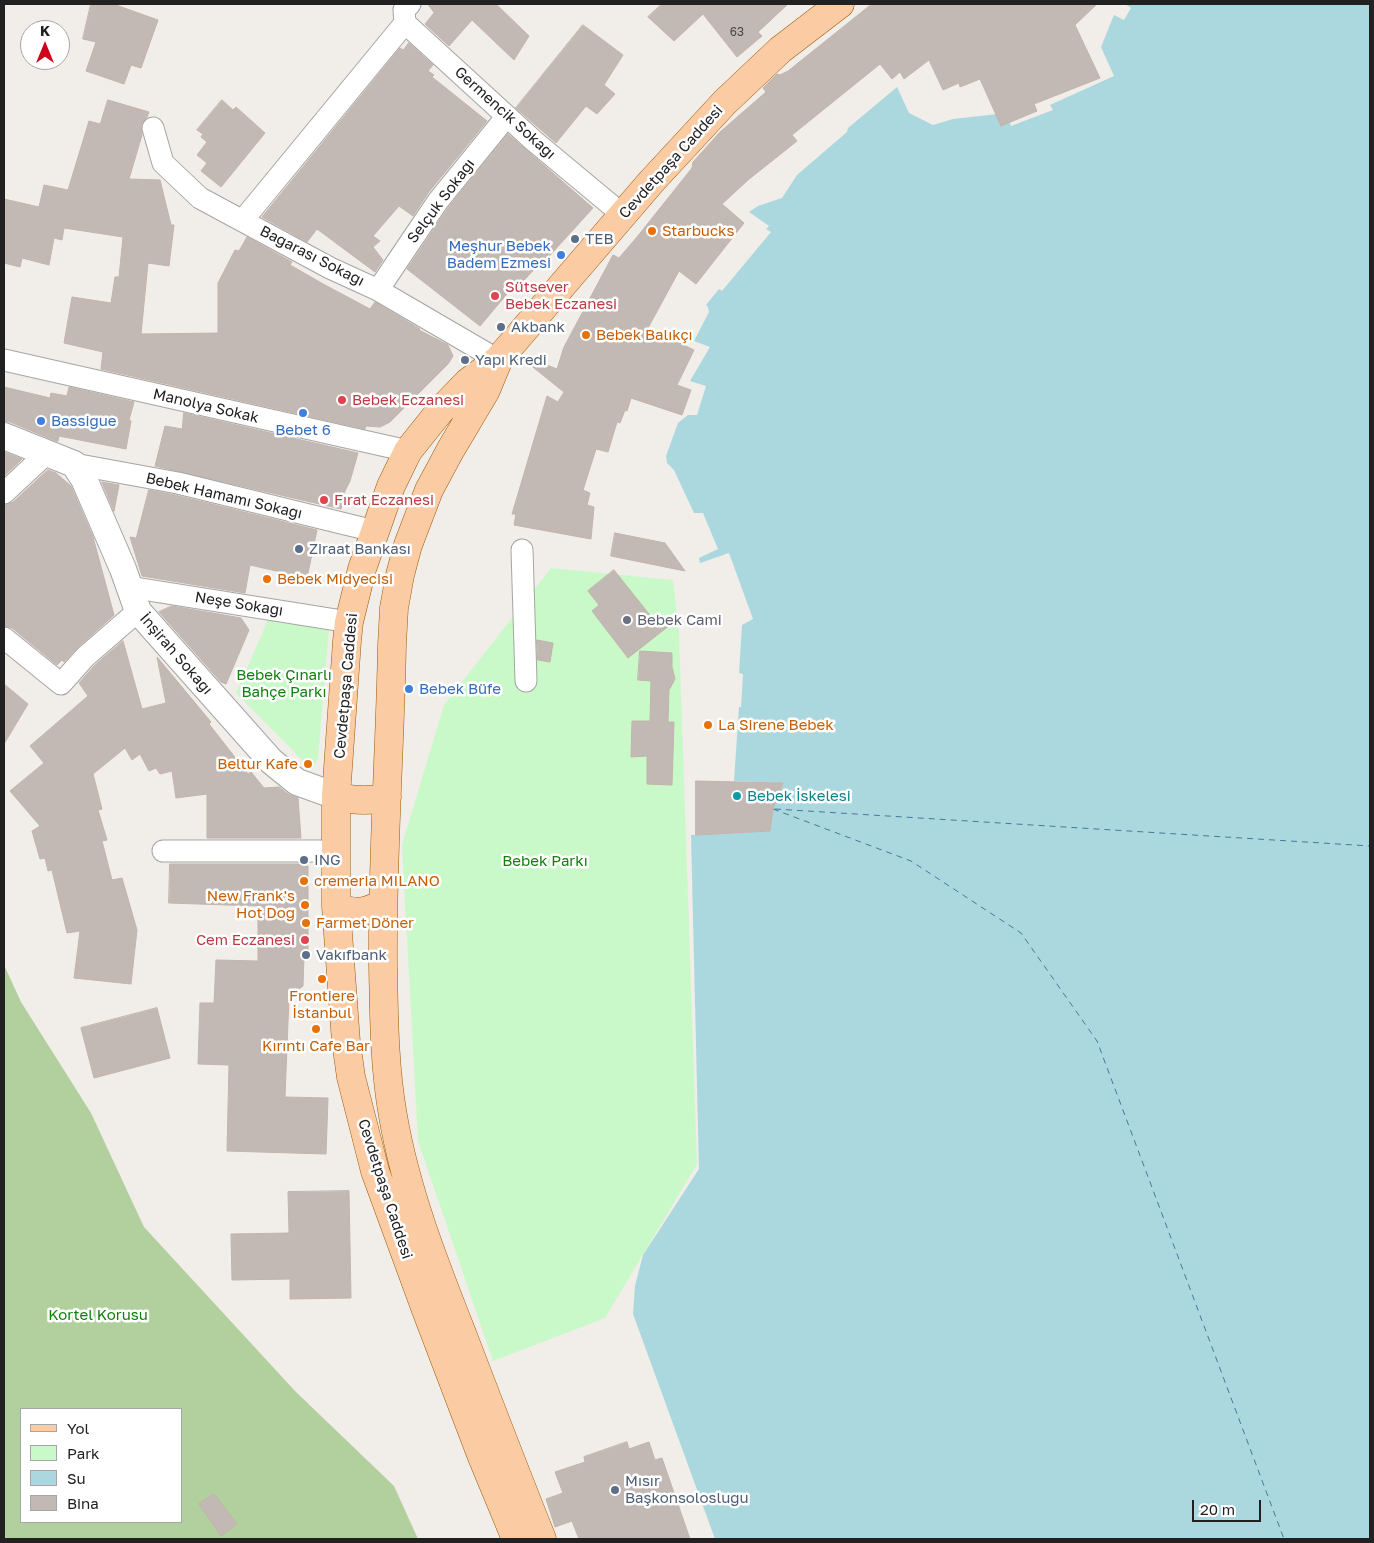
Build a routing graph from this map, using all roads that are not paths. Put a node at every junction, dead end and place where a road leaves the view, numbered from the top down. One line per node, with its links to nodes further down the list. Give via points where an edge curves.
1 (840, 4): 5 (main road, Cevdetpaşa Caddesi, via 780,50 724,102)
2 (407, 13): 3 (street, Germencik Sokağı); 6 (street)
3 (507, 116): 5 (street, Germencik Sokağı); 7 (street, Selçuk Sokağı, via 438,201)
4 (153, 128): 6 (street, Bağarası Sokağı, via 163,164 200,198)
5 (623, 215): 9 (main road, Cevdetpaşa Caddesi)
6 (243, 220): 7 (street, Bağarası Sokağı, via 330,268)
7 (378, 290): 9 (street, Bağarası Sokağı)
8 (4, 360): 11 (street, Manolya Sokak)
9 (498, 360): 11 (main road, Cevdetpaşa Caddesi, via 468,382); 16 (main road, Cevdetpaşa Caddesi, via 486,390 430,490)
10 (4, 436): 12 (street)
11 (408, 451): 15 (main road, Cevdetpaşa Caddesi)
12 (47, 454): 13 (street); 14 (street)
13 (74, 464): 15 (street, Bebek Hamamı Sokağı, via 178,483); 18 (street, İnşirah Sokağı, via 84,479)
14 (4, 493)
15 (374, 531): 16 (main road); 20 (main road, Cevdetpaşa Caddesi)
16 (408, 545): 22 (main road, Cevdetpaşa Caddesi, via 395,600)
17 (522, 550): 23 (street)
18 (130, 587): 19 (street, İnşirah Sokağı); 20 (street, Neşe Sokağı)
19 (138, 611): 21 (street, via 85,657 60,684); 24 (street, İnşirah Sokağı, via 271,761 297,782)
20 (348, 632): 22 (main road, via 381,634); 24 (main road, Cevdetpaşa Caddesi)
21 (4, 638)
22 (392, 644): 25 (main road, Cevdetpaşa Caddesi)
23 (526, 681)
24 (336, 796): 25 (main road, via 374,801); 27 (main road, Cevdetpaşa Caddesi)
25 (387, 797): 28 (main road, Cevdetpaşa Caddesi)
26 (163, 851): 27 (street)
27 (336, 852): 29 (main road, Cevdetpaşa Caddesi)
28 (383, 903): 29 (main road, via 370,911 357,913); 31 (main road, Cevdetpaşa Caddesi, via 387,1076 402,1157 450,1303)
29 (336, 906): 30 (main road, Cevdetpaşa Caddesi, via 346,1042 355,1094 375,1171)
30 (516, 1539)
31 (542, 1539)

